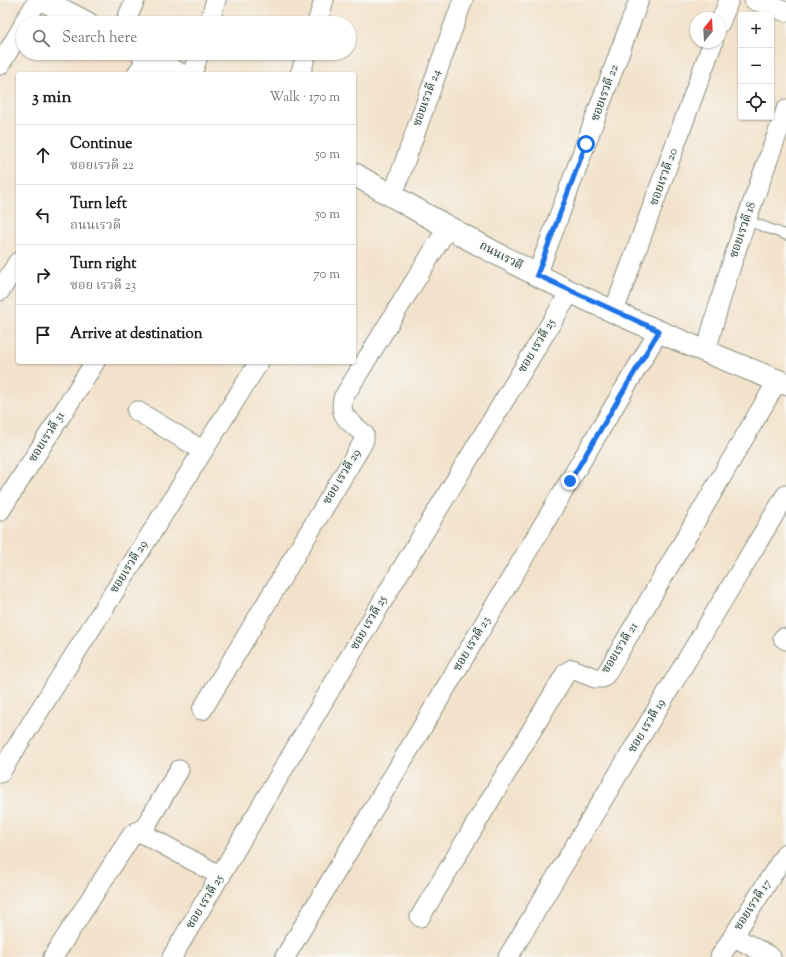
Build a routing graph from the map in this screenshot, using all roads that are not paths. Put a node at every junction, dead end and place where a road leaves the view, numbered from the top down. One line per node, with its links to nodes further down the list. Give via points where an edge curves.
1 (38, 0): 12 (street)
2 (43, 0): 13 (street)
3 (135, 0): 14 (street)
4 (216, 0): 15 (street)
5 (324, 0): 16 (street)
6 (463, 0): 28 (street, ซอยเรวดี 24)
7 (639, 0): 33 (street, ซอยเรวดี 22)
8 (729, 0): 10 (street)
9 (754, 0): 11 (street)
10 (724, 12)
11 (786, 12)
12 (28, 16)
13 (74, 16)
14 (128, 16)
15 (211, 16)
16 (319, 16)
17 (16, 38): 22 (street)
18 (711, 48): 36 (street, ซอยเรวดี 20)
19 (197, 60): 24 (street)
20 (305, 60): 25 (street)
21 (142, 61): 23 (street)
22 (0, 65)
23 (173, 72)
24 (193, 72)
25 (301, 72)
26 (786, 110): 29 (street, ซอยเรวดี 18)
27 (356, 175): 28 (street, ถนนเรวดี)
28 (392, 197): 30 (street, ถนนเรวดี)
29 (746, 220): 31 (lane); 38 (street, ซอยเรวดี 18, via 720,298)
30 (448, 227): 33 (street, ถนนเรวดี); 46 (street, ซอย เรวดี 29, via 343,398 343,415 364,434 361,446)
31 (786, 235)
32 (16, 265): 34 (street)
33 (537, 275): 35 (street, ถนนเรวดี)
34 (0, 291)
35 (570, 292): 36 (street, ถนนเรวดี); 51 (street, ซอย เรวดี 25, via 398,575)
36 (614, 311): 37 (street, ถนนเรวดี)
37 (659, 331): 38 (street, ถนนเรวดี); 56 (street, ซอย เรวดี 23)
38 (706, 352): 41 (street, ถนนเรวดี)
39 (93, 364): 45 (street, ซอยเรวดี 31)
40 (258, 364): 43 (street, ซอยเรวดี 29)
41 (782, 382): 52 (street, ซอยเรวดี 21, via 606,674 602,678 595,678 572,669 566,673)
42 (137, 411): 43 (street)
43 (202, 450): 48 (street, ซอยเรวดี 29)
44 (786, 494): 57 (street, ซอย เรวดี 19)
45 (0, 512)
46 (202, 710)
47 (179, 770): 49 (street)
48 (0, 773)
49 (142, 832): 51 (street); 54 (street, via 138,831 132,835)
50 (786, 853): 53 (street, ซอยเรวดี 17)
51 (221, 876): 55 (street, ซอย เรวดี 25)
52 (420, 917)
53 (733, 936): 58 (street, ซอยเรวดี 17); 59 (street)
54 (53, 957)
55 (172, 957)
56 (285, 957)
57 (508, 957)
58 (720, 957)
59 (771, 957)

